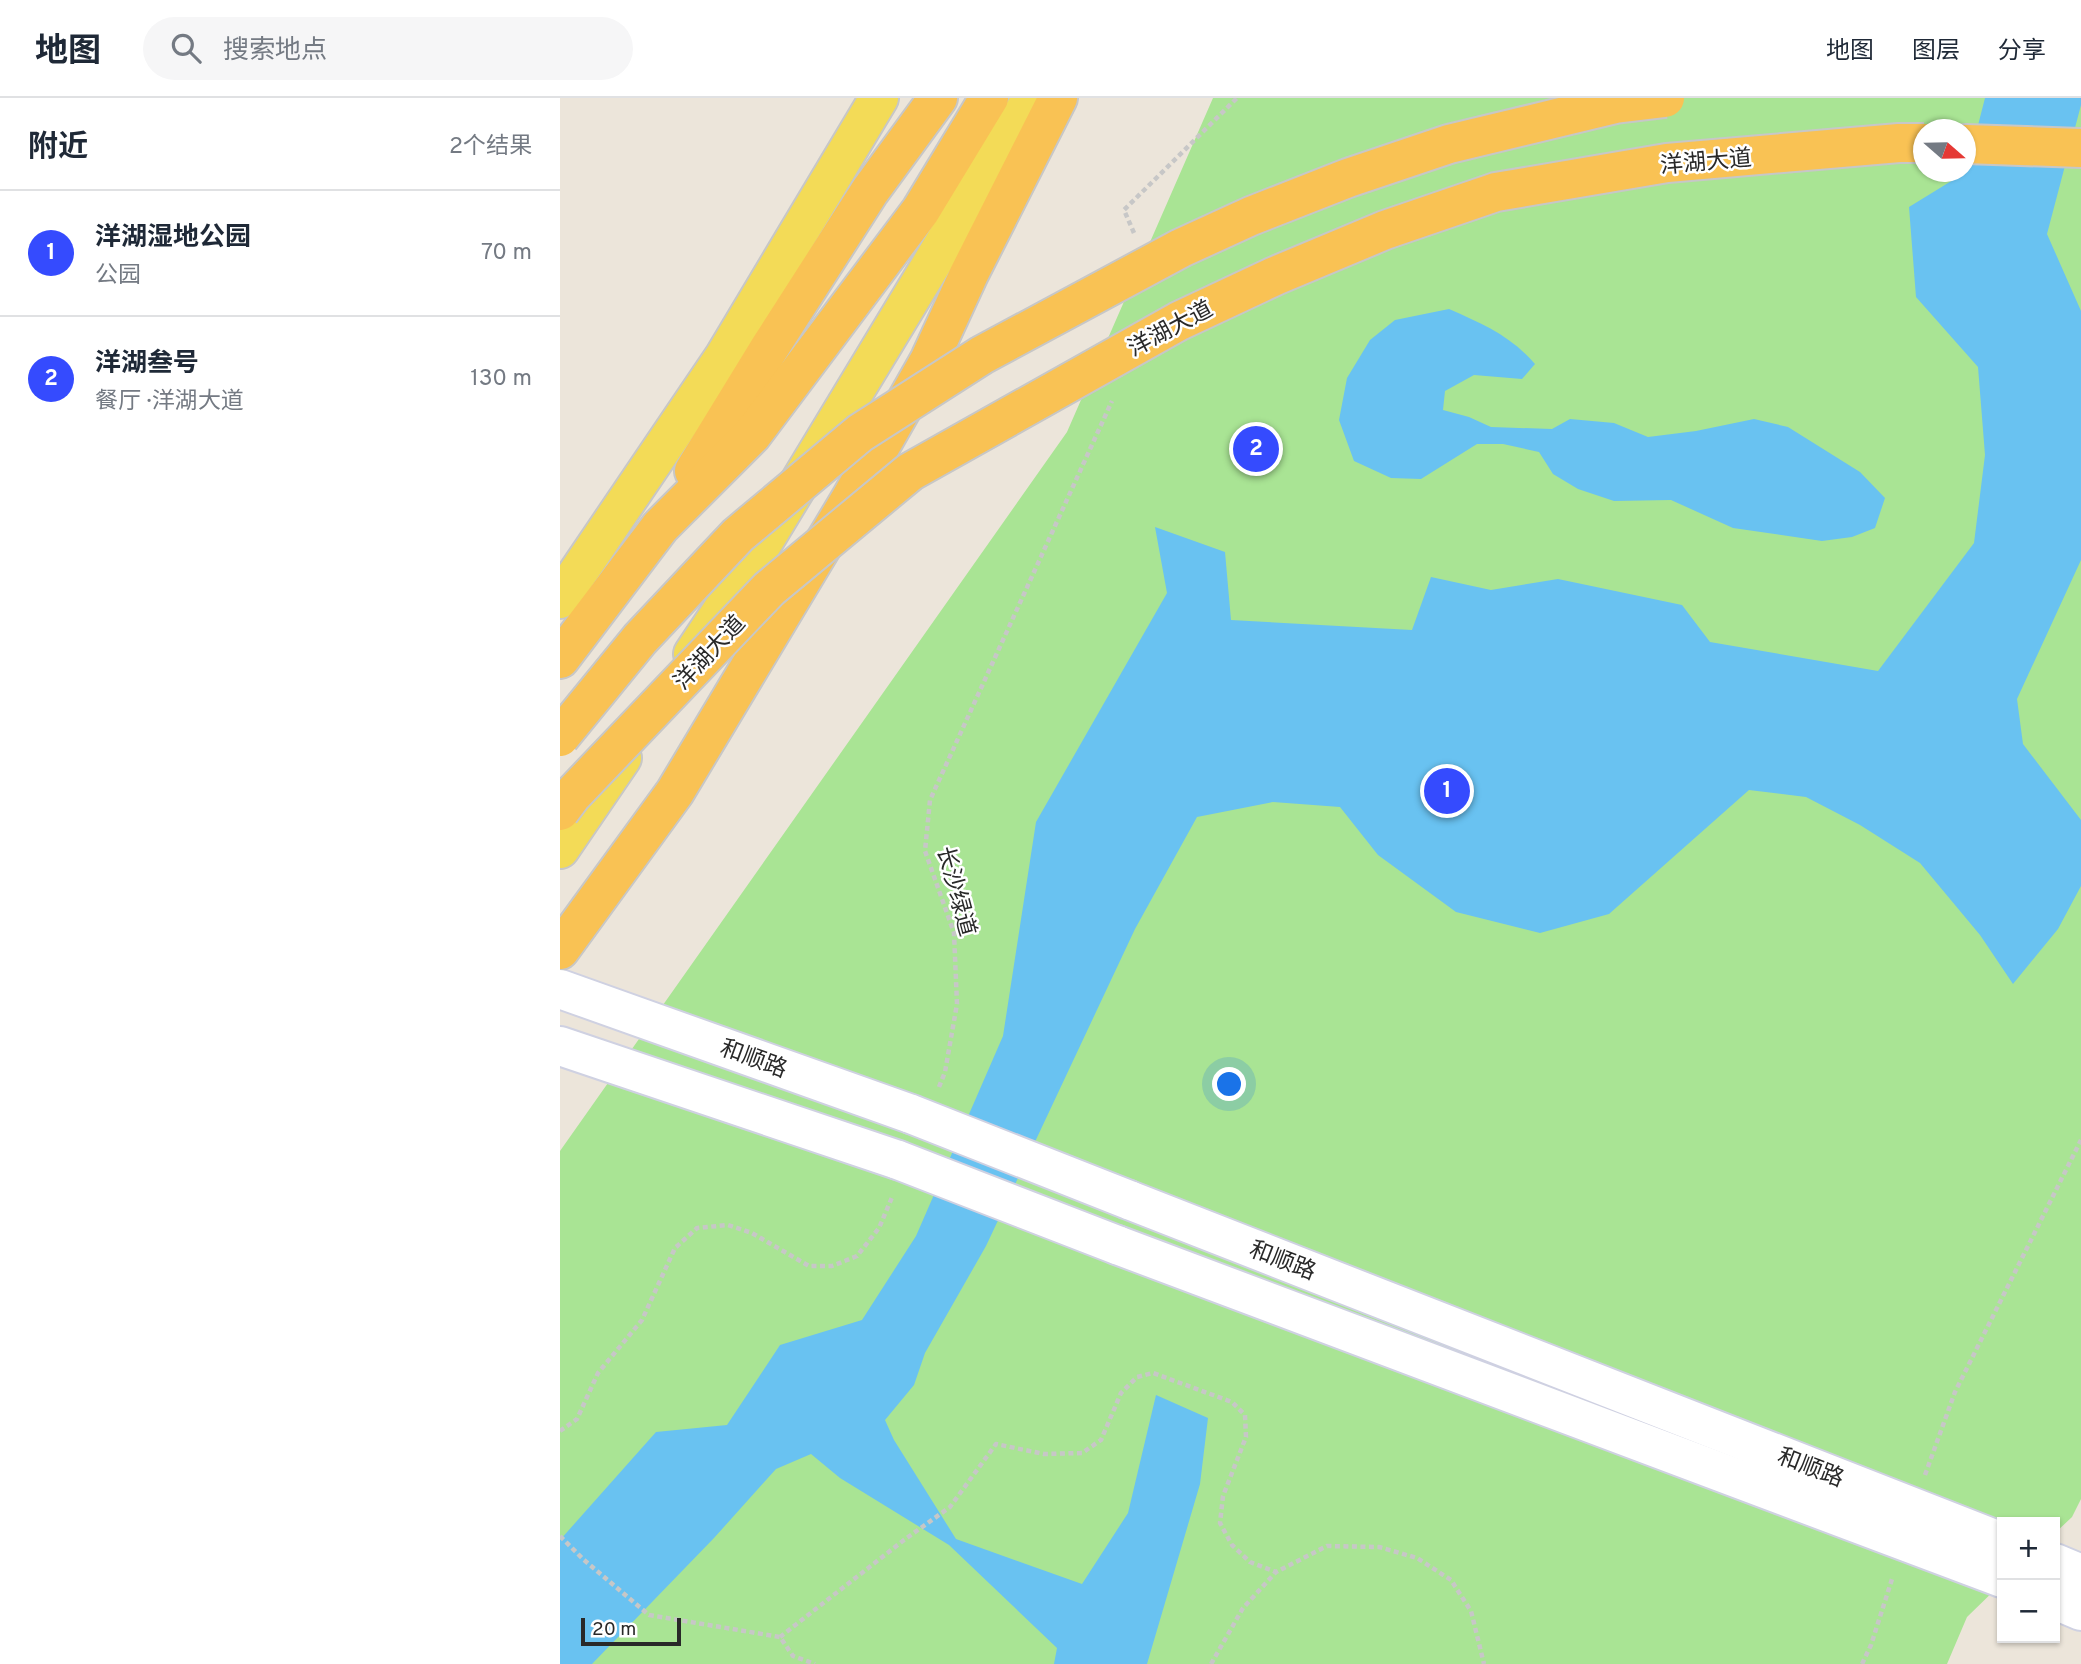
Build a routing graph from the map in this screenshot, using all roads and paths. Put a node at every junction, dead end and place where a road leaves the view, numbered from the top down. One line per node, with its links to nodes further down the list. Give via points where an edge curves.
1 (879, 98): 14 (main road, via 724,357)
2 (938, 98): 13 (highway, via 870,191)
3 (989, 98): 13 (highway, via 921,210 752,435)
4 (1032, 98): 18 (main road, via 721,612)
5 (1058, 98): 19 (highway, bridge, via 929,361 857,487 675,792)
6 (1237, 98): 11 (path, via 1124,210)
7 (1665, 98): 16 (highway, bridge, via 1615,104 1449,144 1348,178 1193,243 982,355 860,433 738,535 640,639)
8 (1913, 143): 17 (highway, 洋湖大道, bridge, via 1667,163 1496,192 1385,230 1179,321 910,472 769,589)
9 (1976, 144): 10 (highway)
10 (2081, 148)
11 (1134, 233)
12 (1113, 398): 22 (path, 长沙绿道, via 930,800 925,851 954,933 957,1004 945,1072)
13 (660, 527): 15 (highway)
14 (560, 599)
15 (560, 659)
16 (560, 737)
17 (560, 811)
18 (560, 849)
19 (560, 950)
20 (560, 989): 22 (main road, 和顺路)
21 (560, 1046): 24 (main road, 和顺路)
22 (923, 1105): 28 (main road, 和顺路, bridge, via 1129,1200)
23 (2081, 1140): 26 (path, via 1955,1392)
24 (896, 1176): 25 (path, via 879,1228 857,1256 832,1266 809,1266 729,1225 697,1228 675,1248 642,1320 598,1373 577,1419); 33 (main road, 和顺路, bridge, via 1118,1245)
25 (560, 1432)
26 (1924, 1479)
27 (560, 1536): 36 (path, via 649,1615)
28 (1997, 1540)
29 (2060, 1565): 32 (main road)
30 (1276, 1572): 36 (path, via 1250,1562 1232,1545 1220,1523 1223,1496 1246,1437 1245,1415 1232,1402 1153,1373 1137,1377 1121,1392 1101,1440 1082,1453 1044,1454 996,1444 950,1507); 38 (path, via 1243,1608); 39 (path, via 1327,1546 1379,1547 1417,1559 1451,1580 1471,1611)
31 (1894, 1572): 40 (path)
32 (2081, 1574)
33 (1997, 1576)
34 (2060, 1602): 35 (main road)
35 (2081, 1611)
36 (780, 1637): 37 (path, via 793,1656)
37 (815, 1664)
38 (1211, 1664)
39 (1484, 1664)
40 (1862, 1664)

